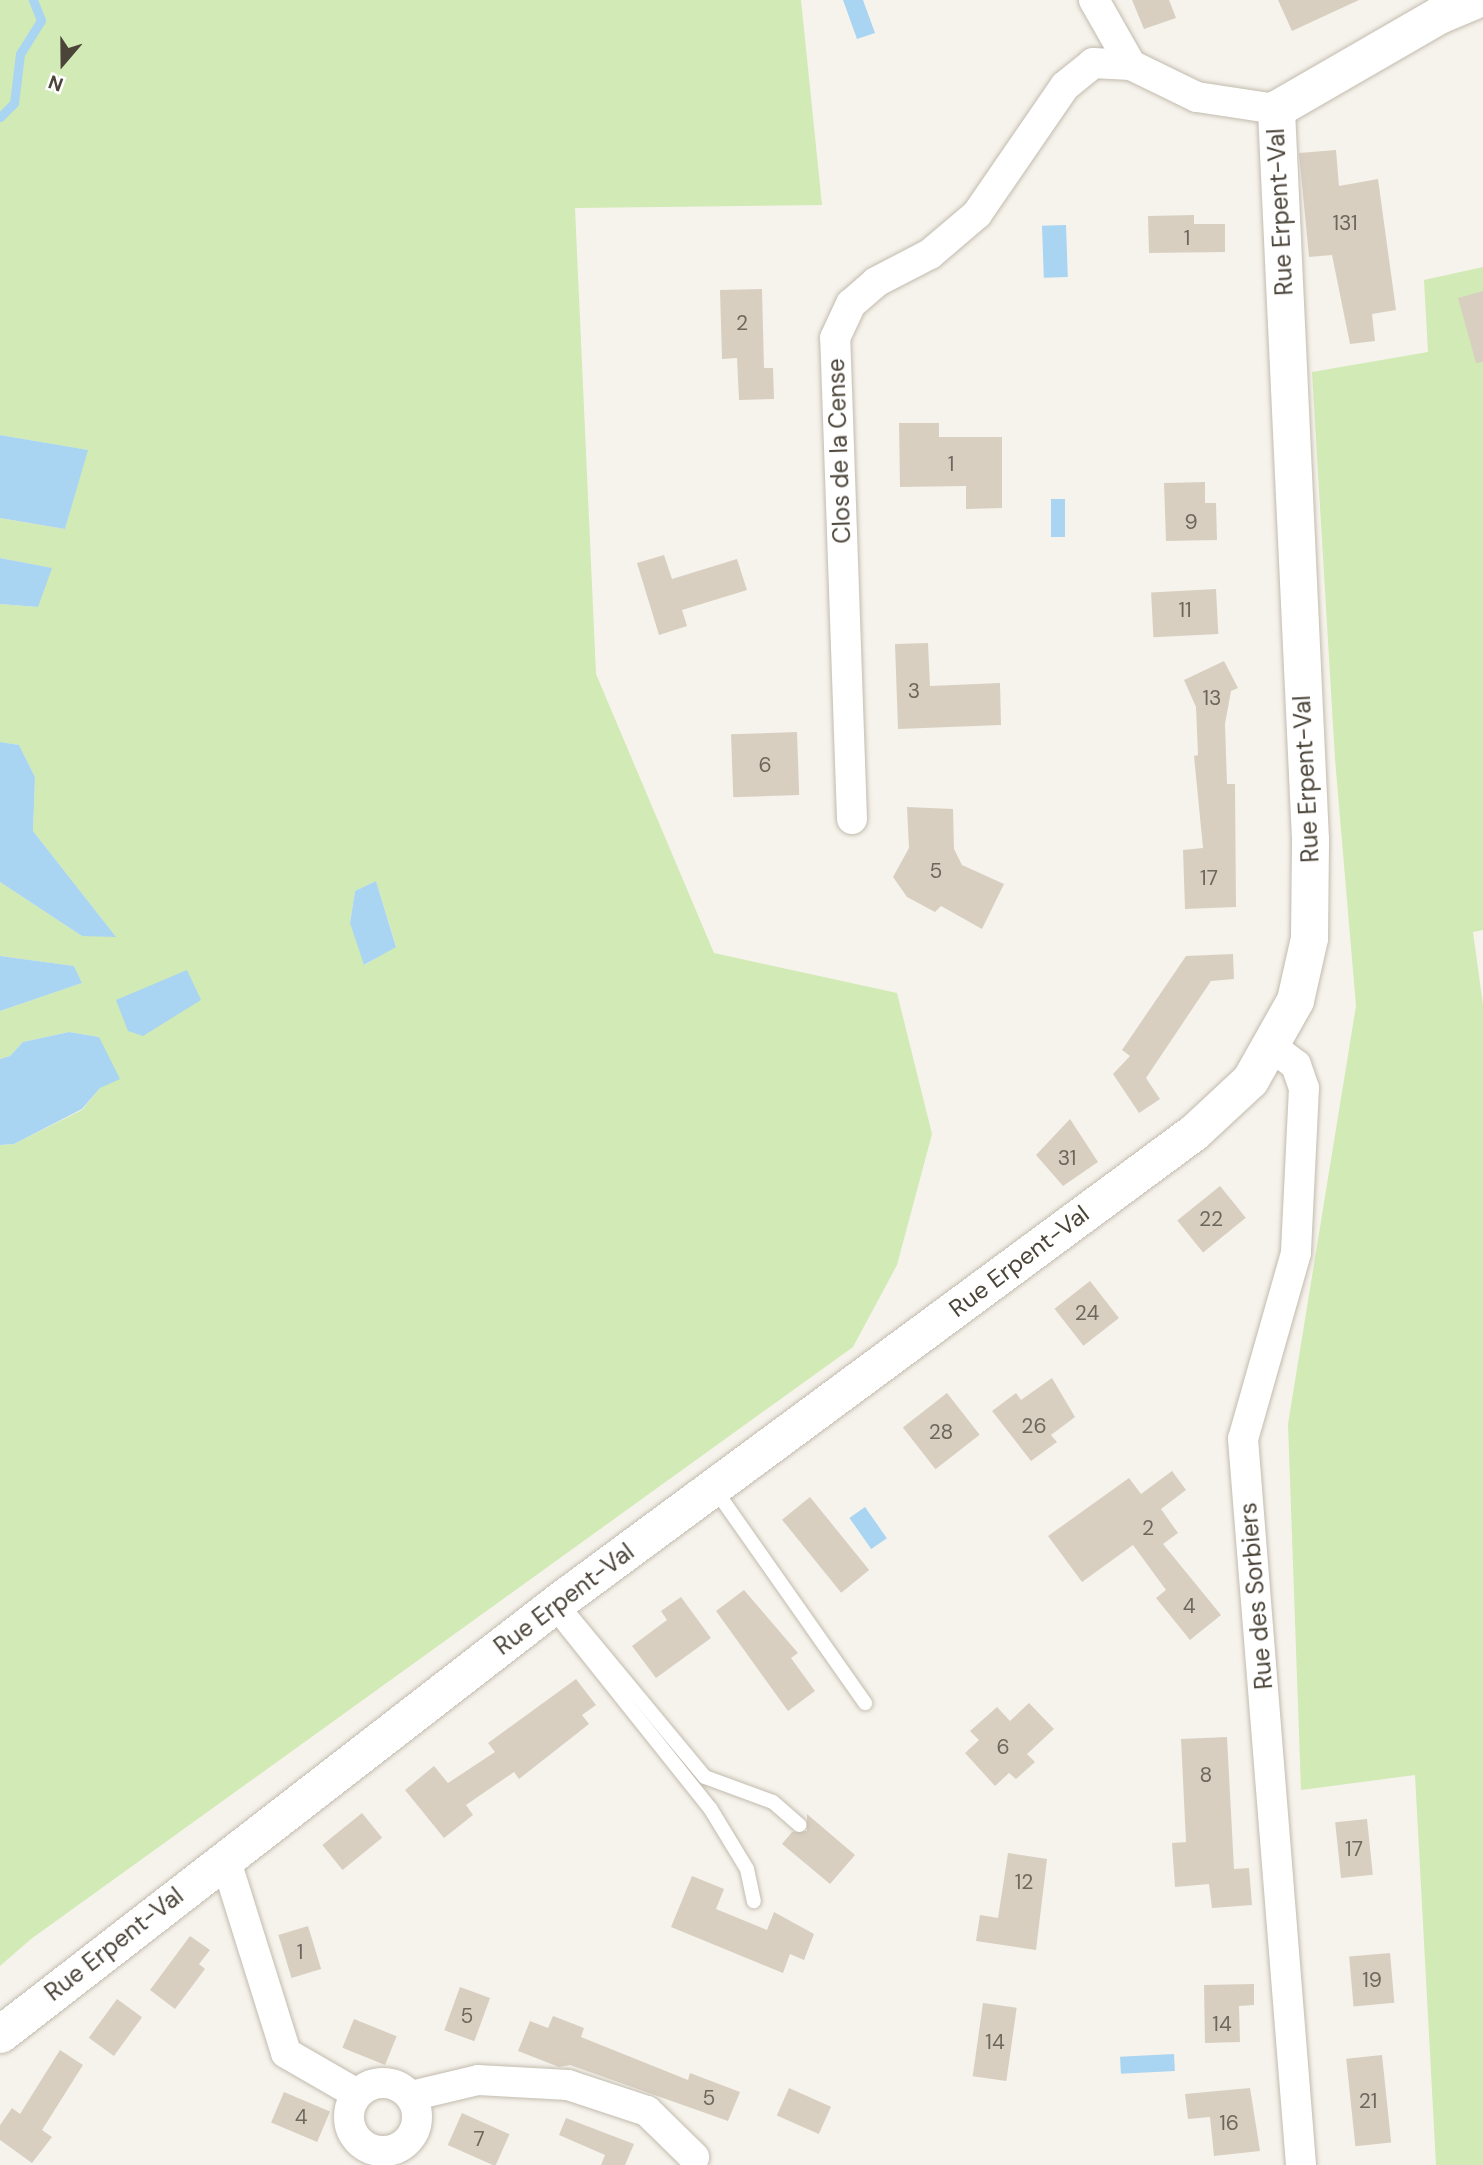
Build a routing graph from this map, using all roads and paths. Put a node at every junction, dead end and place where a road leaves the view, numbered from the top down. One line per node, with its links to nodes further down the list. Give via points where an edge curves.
1 (1094, 0): 3 (street)
2 (1474, 0): 4 (street, via 1438,15)
3 (1131, 65): 4 (street, via 1197,97); 5 (street, Clos de la Cense, via 1093,63 1065,86 977,214 930,254 876,282 851,304 835,338)
4 (1276, 109): 6 (street, Rue Erpent-Val, via 1310,839 1309,938 1296,1000)
5 (852, 819)
6 (1272, 1047): 7 (street, Rue Erpent-Val, via 1250,1080 1194,1132); 19 (street, Rue des Sorbiers, via 1296,1065 1304,1088 1296,1253 1243,1439)
7 (713, 1487): 8 (street, Rue Erpent-Val); 9 (lane)
8 (554, 1605): 10 (lane, via 705,1777 773,1802); 11 (street, Rue Erpent-Val); 12 (lane, via 710,1808 747,1869)
9 (864, 1703)
10 (799, 1825)
11 (225, 1858): 13 (street, Rue Erpent-Val); 14 (street, via 286,2053)
12 (754, 1901)
13 (0, 2034)
14 (357, 2094): 15 (street, via 385,2082); 16 (street, via 350,2121)
15 (411, 2096): 17 (street, via 418,2113); 18 (street, via 478,2080 568,2085 647,2111)
16 (360, 2155): 17 (street)
17 (411, 2155)
18 (694, 2157)
19 (1301, 2165)

